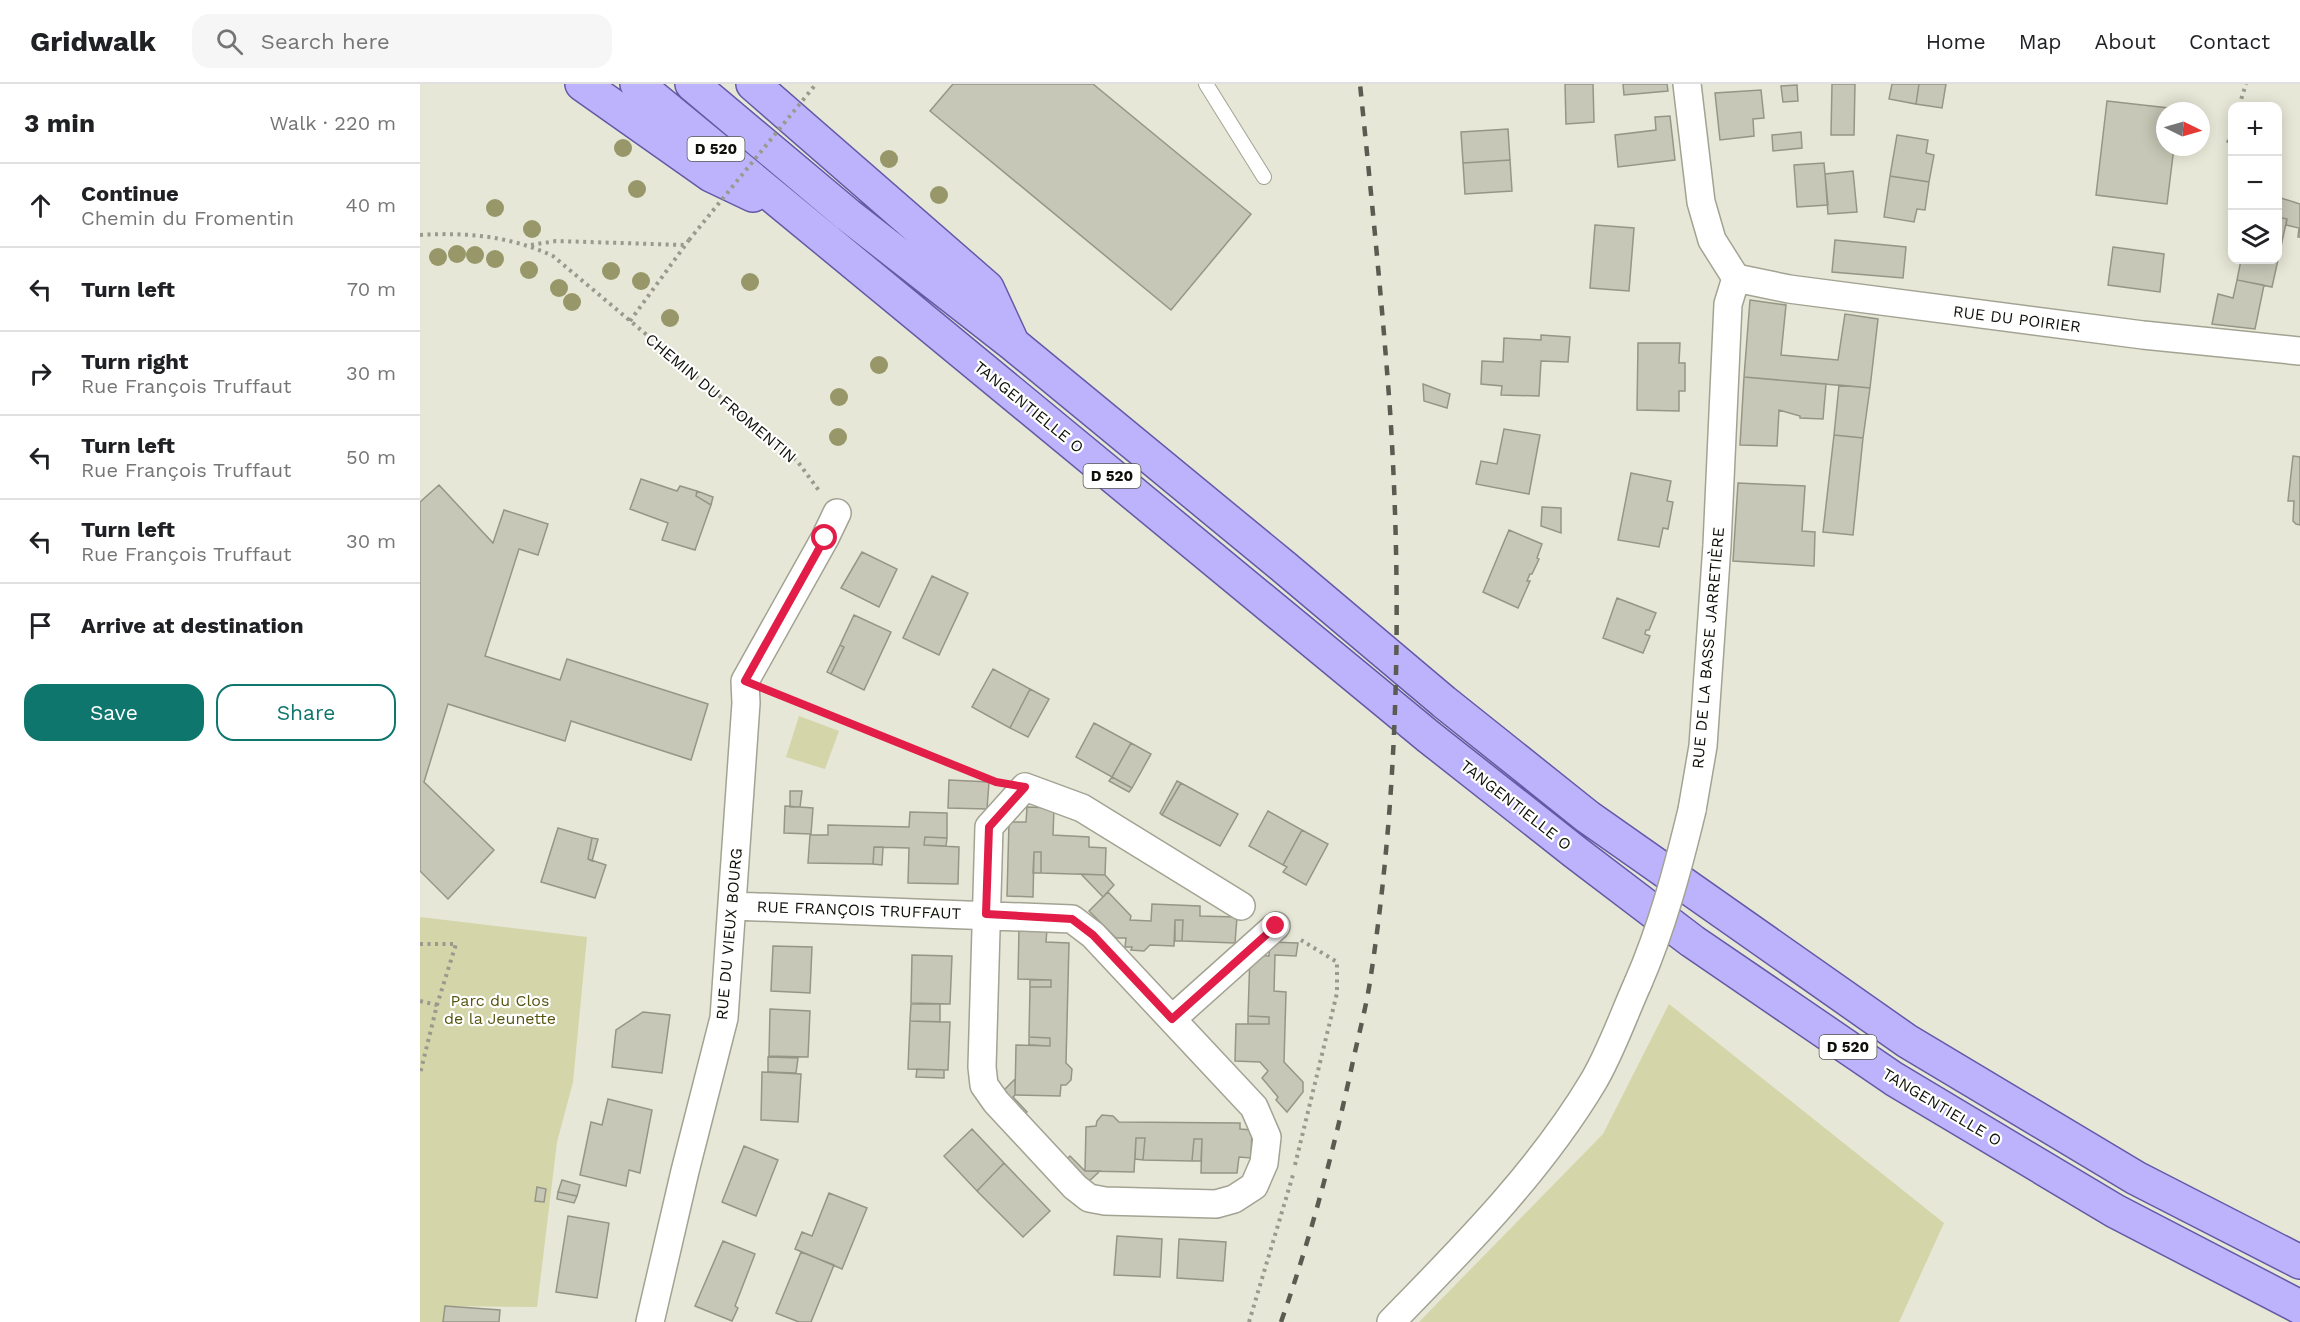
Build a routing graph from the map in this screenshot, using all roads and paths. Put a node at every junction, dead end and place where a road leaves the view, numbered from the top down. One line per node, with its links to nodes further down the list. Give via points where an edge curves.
1 (582, 84): 11 (main road, via 711,176)
2 (637, 84): 11 (main road, D 520)
3 (692, 84): 17 (main road, D 520, via 848,215)
4 (753, 84): 17 (main road, via 987,288)
5 (816, 84): 14 (path, bridge)
6 (1206, 84): 10 (lane)
7 (1687, 84): 15 (street, via 1701,202 1712,240)
8 (2246, 84): 9 (path)
9 (2240, 102)
10 (1264, 177)
11 (795, 214): 32 (main road, TANGENTIELLE O / D 520, via 1429,737 1692,941 1894,1079 2115,1211)
12 (420, 235): 13 (path, CHEMIN DU FROMENTIN, via 470,234)
13 (530, 245): 14 (path, via 556,241); 16 (path, CHEMIN DU FROMENTIN, via 553,256)
14 (685, 245): 16 (path)
15 (1736, 278): 18 (street, RUE DU POIRIER, via 1789,289 2143,335); 35 (street, RUE DE LA BASSE JARRETIÈRE, bridge, via 1728,304 1703,746 1680,859 1648,960 1594,1081 1536,1165)
16 (630, 321): 19 (path, CHEMIN DU FROMENTIN, via 798,462)
17 (1013, 344): 31 (main road, D 520, via 1588,817 1907,1041 2136,1178)
18 (2300, 351)
19 (837, 513): 20 (street)
20 (745, 681): 21 (path, via 985,777); 22 (street, RUE DU VIEUX BOURG)
21 (1025, 787): 23 (street, via 1082,808); 24 (street, RUE FRANÇOIS TRUFFAUT, via 989,827)
22 (733, 906): 24 (street, RUE FRANÇOIS TRUFFAUT); 33 (street, RUE DU VIEUX BOURG, via 724,1018)
23 (1241, 906)
24 (986, 914): 29 (street, RUE FRANÇOIS TRUFFAUT, via 1072,919 1093,935); 29 (street, RUE FRANÇOIS TRUFFAUT, via 984,1085 1089,1198 1216,1204 1234,1199 1254,1186 1264,1163 1267,1137 1254,1107)
25 (1276, 926): 29 (street); 34 (path, via 1337,962 1337,993 1284,1209)
26 (420, 944): 28 (path, via 456,944)
27 (420, 1001): 28 (path)
28 (437, 1005): 30 (path)
29 (1172, 1019)
30 (420, 1074)
31 (2300, 1262)
32 (2300, 1307)
33 (651, 1322)
34 (1249, 1322)
35 (1391, 1322)

